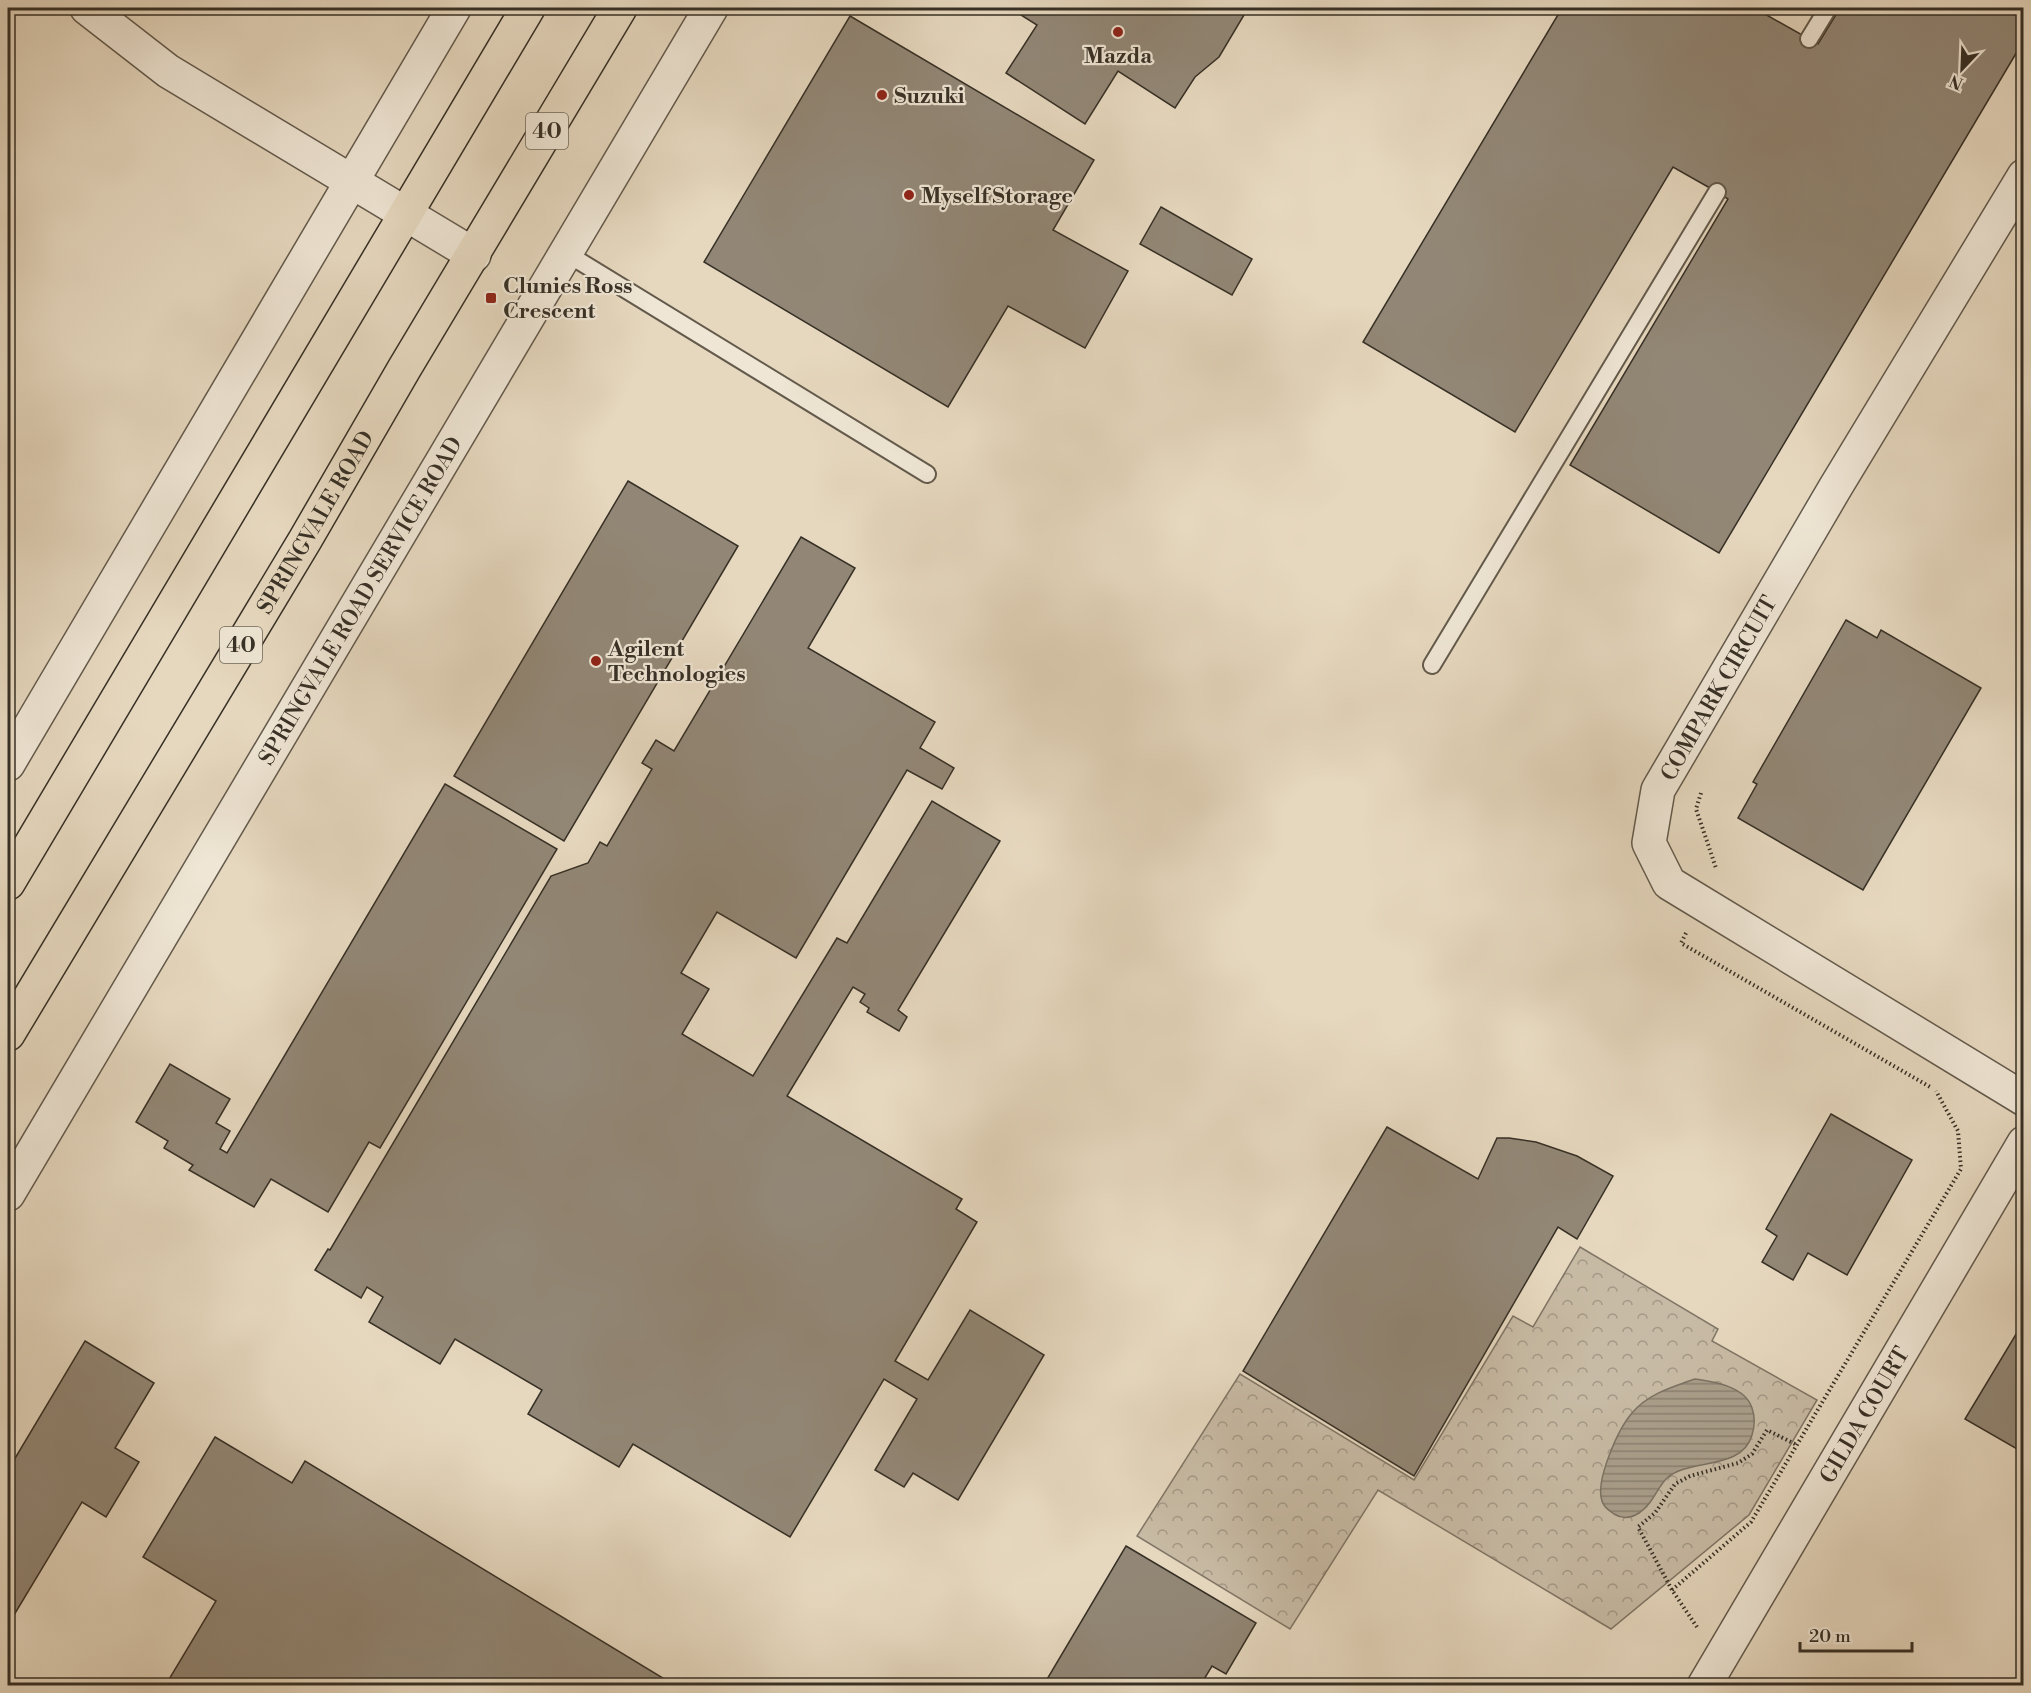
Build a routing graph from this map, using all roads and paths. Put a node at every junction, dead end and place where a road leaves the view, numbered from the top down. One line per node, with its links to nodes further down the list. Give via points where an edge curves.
1 (87, 8): 9 (street, via 168,71)
2 (454, 8): 9 (street)
3 (528, 8): 11 (highway)
4 (620, 8): 13 (highway, SPRINGVALE ROAD / 40)
5 (711, 8): 12 (street, SPRINGVALE ROAD SERVICE ROAD)
6 (1828, 8): 7 (lane)
7 (1809, 39)
8 (2024, 176): 19 (street, COMPARK CIRCUIT, via 1658,790 1648,843 1669,883)
9 (352, 183): 11 (street); 16 (street)
10 (1717, 192): 15 (lane)
11 (405, 214): 13 (street); 18 (highway)
12 (566, 253): 14 (lane); 23 (street, SPRINGVALE ROAD SERVICE ROAD)
13 (474, 255): 20 (highway, SPRINGVALE ROAD / 40)
14 (927, 474)
15 (1432, 666)
16 (8, 764)
17 (1703, 787): 19 (path, via 1696,809 1718,875)
18 (8, 883)
19 (1702, 904): 21 (street, COMPARK CIRCUIT); 24 (path, via 1681,943 1938,1092 1958,1131 1961,1169)
20 (8, 1034)
21 (2024, 1099)
22 (2024, 1143): 26 (street, GILDA COURT)
23 (8, 1194)
24 (1797, 1445): 25 (path, via 1751,1522); 25 (path, via 1767,1430 1752,1454 1738,1463 1675,1484 1655,1513 1638,1527)
25 (1672, 1590): 26 (path)
26 (1711, 1673)

